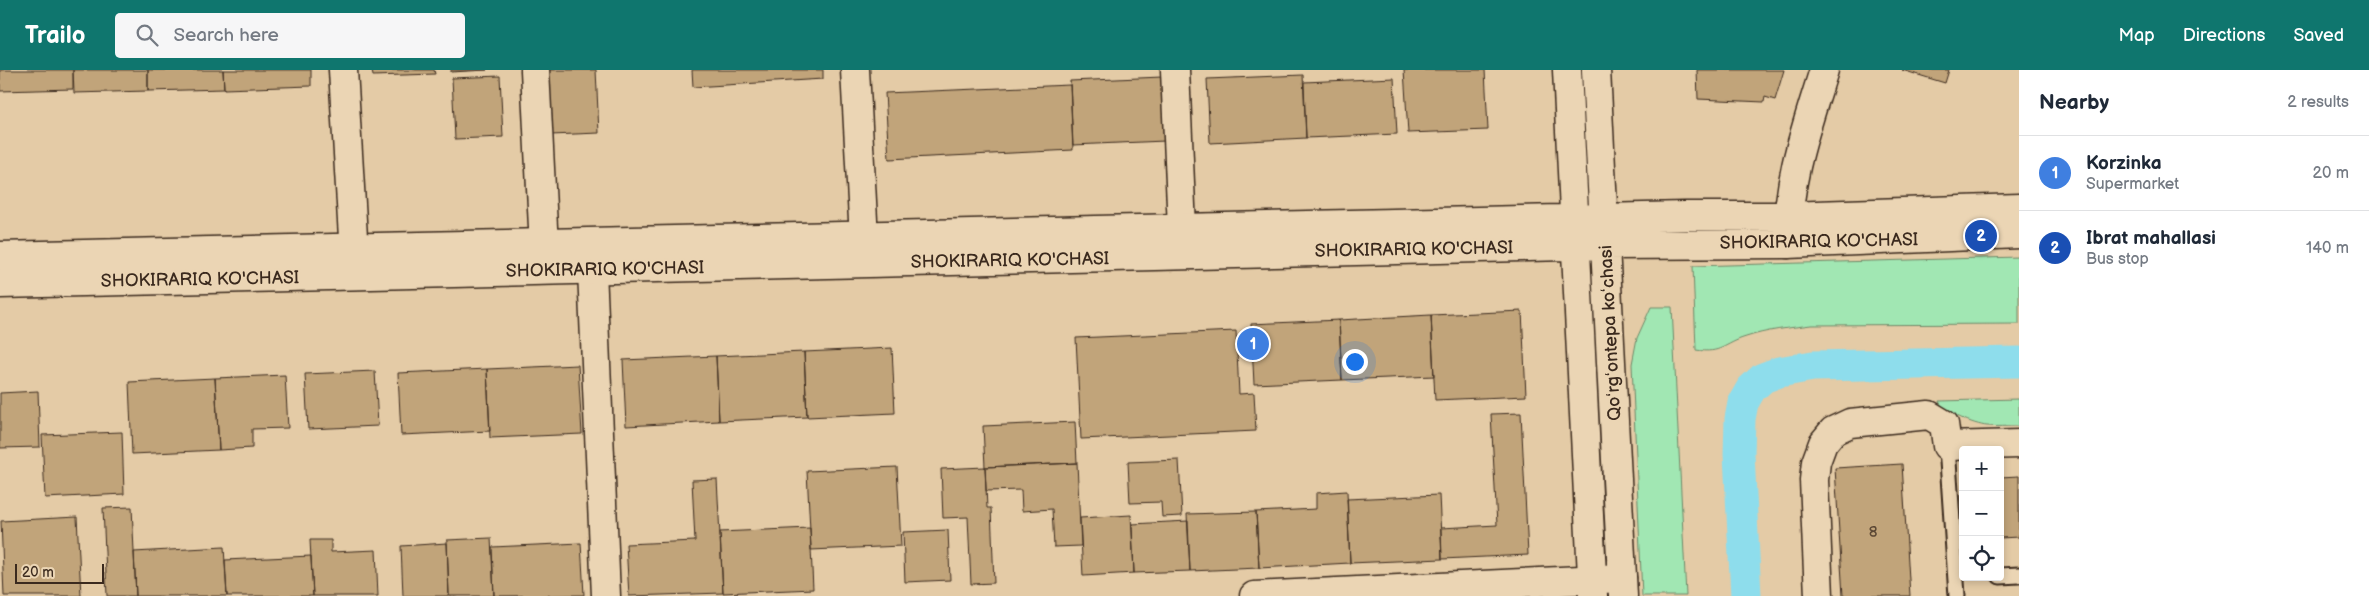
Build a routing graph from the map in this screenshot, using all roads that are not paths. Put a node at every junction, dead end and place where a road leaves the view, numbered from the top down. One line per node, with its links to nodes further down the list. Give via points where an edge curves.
1 (343, 70): 19 (main road)
2 (535, 70): 15 (main road)
3 (855, 70): 14 (main road)
4 (1175, 70): 12 (main road)
5 (1567, 70): 10 (main road, Qoʻrgʻontepa koʻchasi)
6 (1596, 70): 11 (main road, Qoʻrgʻontepa koʻchasi)
7 (1824, 70): 9 (main road, via 1797,155)
8 (2019, 208): 9 (main road, SHOKIRARIQ KO'CHASI)
9 (1787, 216): 11 (main road, SHOKIRARIQ KO'CHASI); 16 (main road)
10 (1576, 218): 11 (main road, SHOKIRARIQ KO'CHASI); 12 (main road, SHOKIRARIQ KO'CHASI); 17 (main road, Qoʻrgʻontepa koʻchasi)
11 (1604, 218): 18 (main road, Qoʻrgʻontepa koʻchasi)
12 (1182, 227): 14 (main road, SHOKIRARIQ KO'CHASI); 20 (main road)
13 (2019, 234): 16 (main road, SHOKIRARIQ KO'CHASI)
14 (864, 235): 15 (main road, SHOKIRARIQ KO'CHASI); 22 (main road)
15 (544, 242): 19 (main road, SHOKIRARIQ KO'CHASI); 24 (main road)
16 (1788, 244): 18 (main road, SHOKIRARIQ KO'CHASI)
17 (1577, 245): 18 (main road, SHOKIRARIQ KO'CHASI); 20 (main road, SHOKIRARIQ KO'CHASI); 34 (main road, Qoʻrgʻontepa koʻchasi)
18 (1606, 245): 33 (main road, Qoʻrgʻontepa koʻchasi)
19 (354, 247): 21 (main road, SHOKIRARIQ KO'CHASI); 25 (main road)
20 (1183, 255): 22 (main road, SHOKIRARIQ KO'CHASI)
21 (0, 256)
22 (865, 263): 23 (main road, SHOKIRARIQ KO'CHASI)
23 (592, 270): 24 (main road, SHOKIRARIQ KO'CHASI); 35 (main road)
24 (545, 271): 25 (main road, SHOKIRARIQ KO'CHASI)
25 (355, 275): 26 (main road, SHOKIRARIQ KO'CHASI)
26 (0, 284)
27 (2019, 444): 28 (main road)
28 (1948, 446): 29 (lane); 37 (main road, via 1944,424 1929,415 1850,423 1833,431 1822,443 1814,480)
29 (1959, 537)
30 (2019, 575): 31 (lane)
31 (2004, 576)
32 (1963, 581): 38 (lane)
33 (1622, 587): 34 (main road)
34 (1593, 588): 36 (main road)
35 (606, 596)
36 (1254, 596)
37 (1819, 596)
38 (1957, 596)

